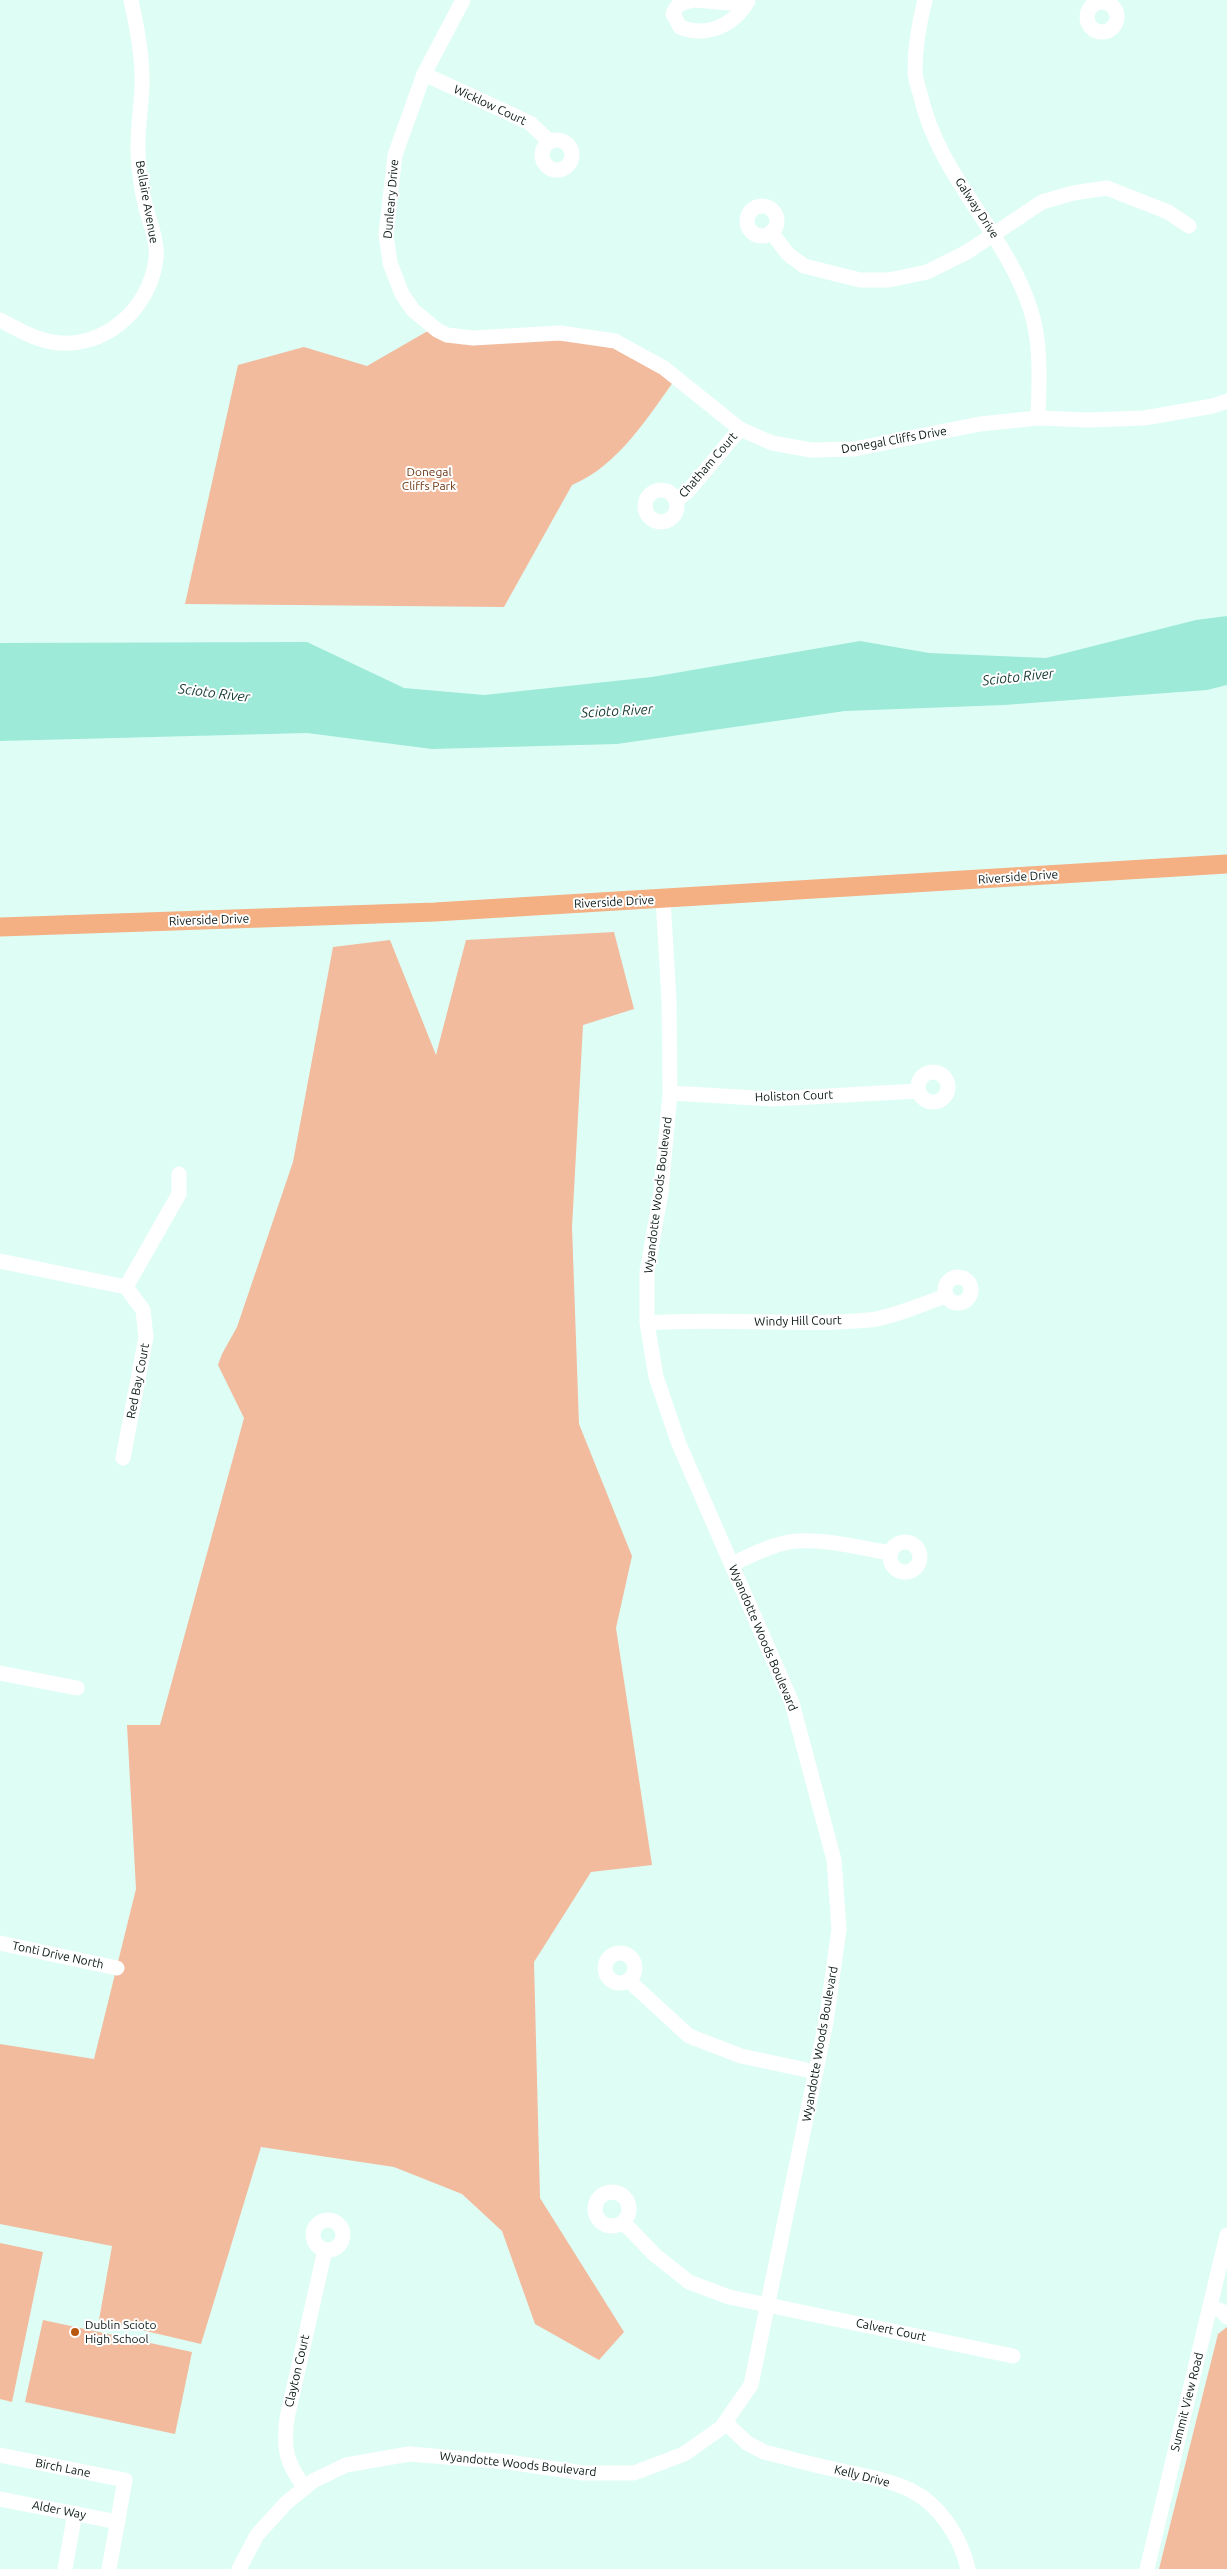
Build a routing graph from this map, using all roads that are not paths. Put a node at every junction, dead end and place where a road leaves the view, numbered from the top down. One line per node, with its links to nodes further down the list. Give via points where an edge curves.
1 (131, 0): 11 (street, Bellaire Avenue, via 140,48 142,85 138,143 140,176 157,258 150,282 136,309 125,321 92,339 52,342)
2 (463, 0): 6 (street, Dunleary Drive)
3 (695, 0): 4 (street, via 730,3); 4 (street, via 681,2 673,14 680,27 703,31 725,26 742,12)
4 (749, 0)
5 (925, 0): 10 (street, Galway Drive, via 918,26 915,73 926,118 943,157)
6 (424, 74): 7 (street, Wicklow Court, via 530,123); 12 (street, Dunleary Drive, via 392,166 386,234 390,263 402,294 424,322)
7 (550, 142)
8 (1189, 226): 10 (street, via 1168,212 1106,188 1042,202)
9 (771, 232): 10 (street, via 788,254 804,266 860,280 894,280 927,272 967,252)
10 (993, 234): 14 (street, Galway Drive, via 1010,259 1031,310 1039,360)
11 (0, 320)
12 (442, 333): 15 (street, Donegal Cliffs Drive, via 473,338 560,333 615,341 664,368)
13 (1227, 401): 14 (street, Donegal Cliffs Drive, via 1144,418)
14 (1038, 418): 15 (street, Donegal Cliffs Drive, via 980,424 854,449 833,450 772,443)
15 (740, 429): 16 (street, Chatham Court, via 690,490)
16 (676, 501)
17 (1227, 864): 18 (main road, Riverside Drive)
18 (663, 899): 19 (main road, Riverside Drive, via 435,912); 21 (street, Wyandotte Woods Boulevard)
19 (0, 927)
20 (918, 1090): 21 (street, Holiston Court, via 773,1099)
21 (670, 1093): 26 (street, Wyandotte Woods Boulevard, via 661,1192 647,1272)
22 (179, 1174): 24 (street, via 179,1194)
23 (0, 1261): 24 (street)
24 (126, 1287): 27 (street, Red Bay Court, via 143,1310 146,1337)
25 (946, 1296): 26 (street, Windy Hill Court, via 871,1320)
26 (647, 1323): 29 (street, Wyandotte Woods Boulevard, via 656,1377)
27 (123, 1458)
28 (890, 1553): 29 (street, via 826,1542 796,1541)
29 (732, 1564): 35 (street, Wyandotte Woods Boulevard, via 792,1703 834,1860 838,1928)
30 (0, 1673): 31 (street)
31 (77, 1688)
32 (0, 1942): 33 (street, Tonti Drive North)
33 (116, 1968)
34 (628, 1980): 35 (street, via 689,2036 740,2056)
35 (816, 2072): 39 (street, Wyandotte Woods Boulevard)
36 (623, 2222): 39 (street, Calvert Court, via 655,2255 689,2282 729,2297)
37 (1227, 2235): 40 (street, Summit View Road)
38 (325, 2250): 44 (street, Clayton Court, via 284,2437 288,2461)
39 (769, 2305): 41 (street, Calvert Court); 42 (street, Wyandotte Woods Boulevard, via 751,2386)
40 (1222, 2311): 52 (street, Summit View Road)
41 (1013, 2356)
42 (725, 2422): 44 (street, Wyandotte Woods Boulevard, via 684,2454 634,2472 583,2473 508,2462 409,2454 346,2465); 51 (street, Kelly Drive, via 747,2443 764,2452 887,2481 913,2491 941,2514 965,2557)
43 (0, 2455): 47 (street, Birch Lane, via 126,2480)
44 (305, 2488): 50 (street, Wyandotte Woods Boulevard, via 286,2503 257,2535)
45 (0, 2499): 46 (street, Alder Way)
46 (75, 2513): 47 (street, Alder Way); 48 (street)
47 (118, 2522): 49 (street)
48 (65, 2569)
49 (109, 2569)
50 (239, 2569)
51 (968, 2569)
52 (1147, 2569)

